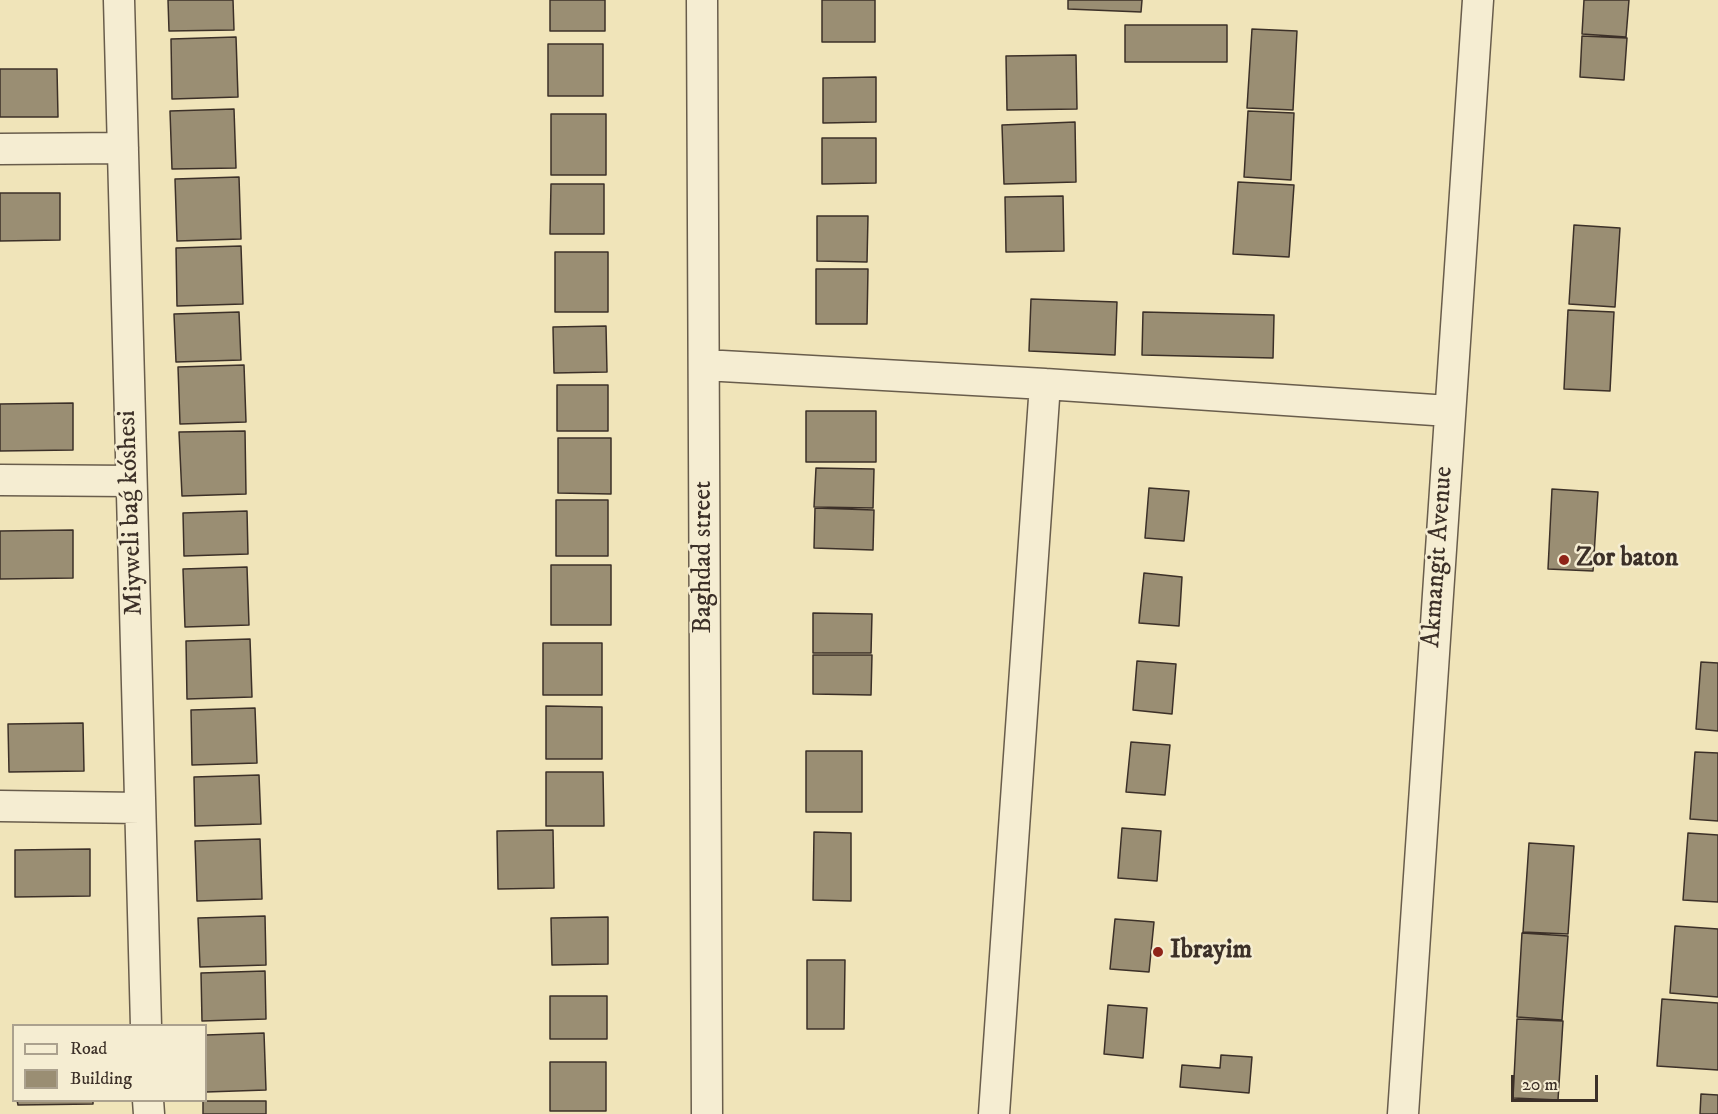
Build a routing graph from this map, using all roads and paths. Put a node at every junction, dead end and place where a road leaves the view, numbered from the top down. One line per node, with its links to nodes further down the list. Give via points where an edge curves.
1 (119, 0): 4 (street, Miyweli baǵ kóshesi)
2 (702, 0): 6 (street, Baghdad street)
3 (1478, 0): 8 (street, Akmangit Avenue)
4 (123, 148): 5 (street); 10 (street, Miyweli baǵ kóshesi)
5 (0, 149)
6 (704, 365): 7 (street); 14 (street, Baghdad street)
7 (1045, 384): 8 (street); 15 (street)
8 (1449, 411): 16 (street, Akmangit Avenue)
9 (0, 480): 10 (street)
10 (131, 481): 12 (street, Miyweli baǵ kóshesi)
11 (0, 806): 12 (street)
12 (140, 808): 13 (street, Miyweli baǵ kóshesi)
13 (146, 1024)
14 (707, 1114)
15 (994, 1114)
16 (1403, 1114)

